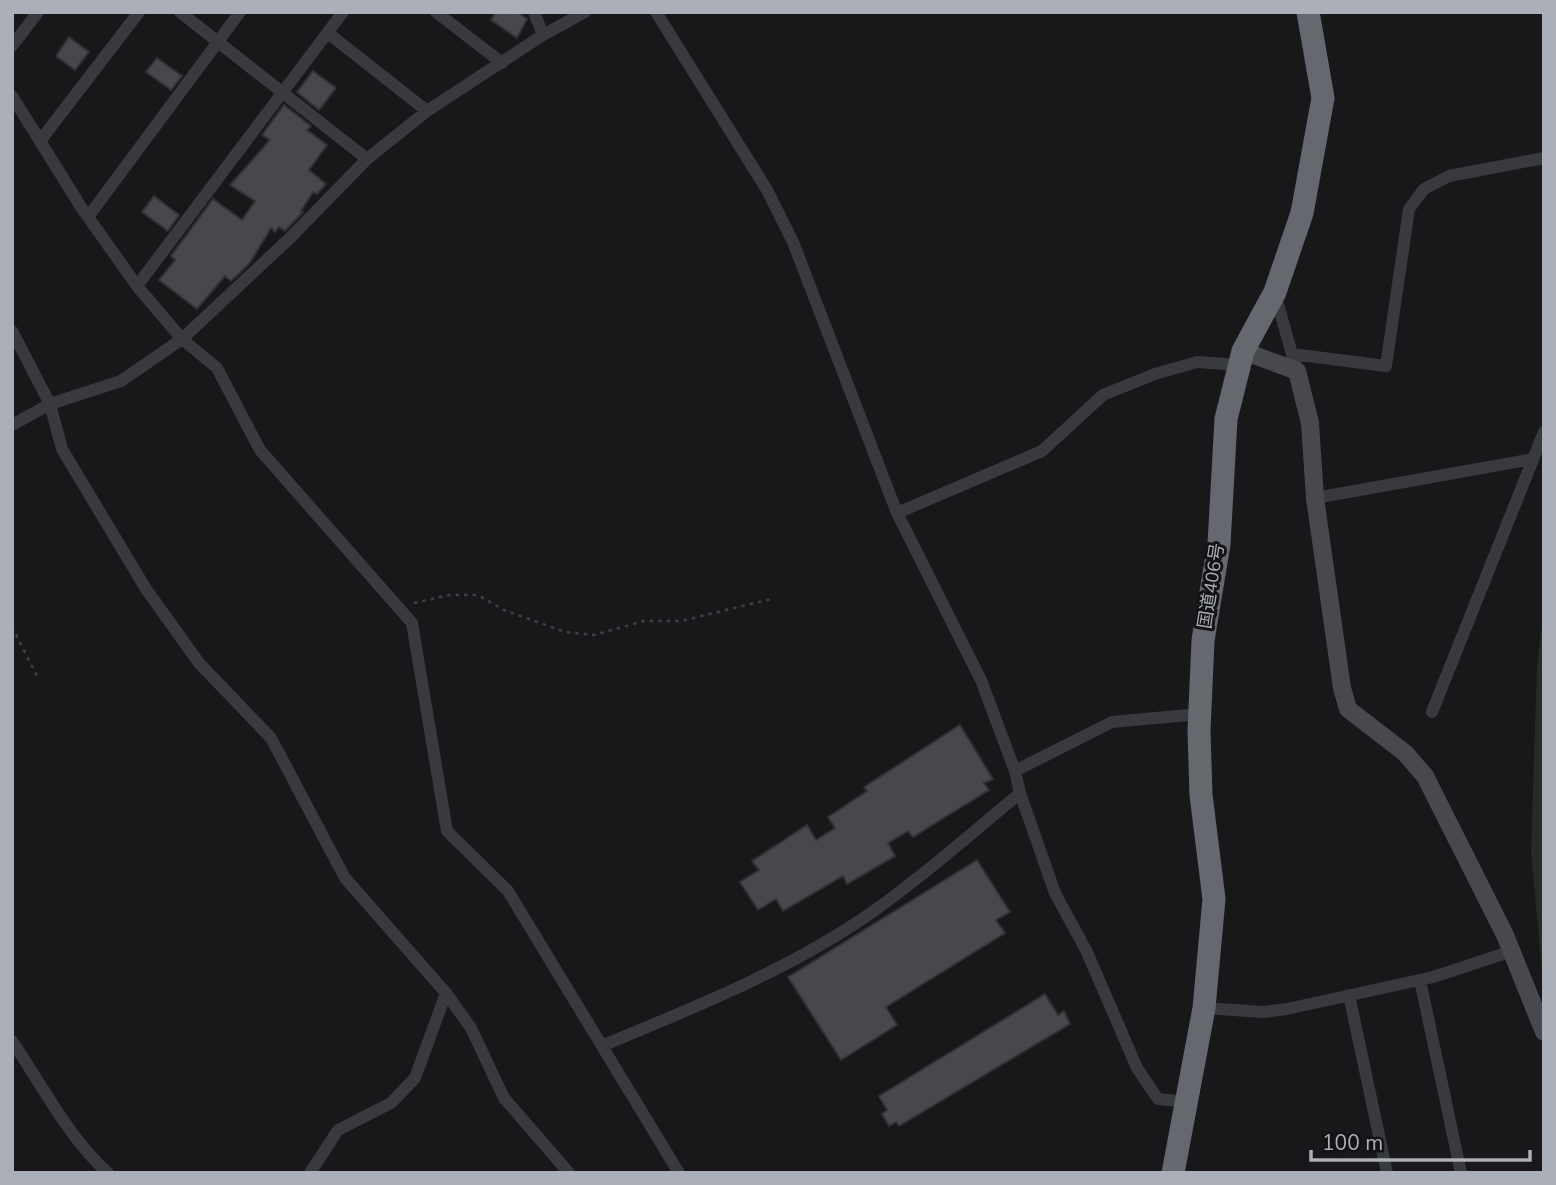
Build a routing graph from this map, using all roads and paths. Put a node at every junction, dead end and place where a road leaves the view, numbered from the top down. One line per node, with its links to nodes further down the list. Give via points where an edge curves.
1 (38, 12): 14 (street)
2 (139, 12): 19 (street)
3 (180, 12): 13 (street)
4 (240, 12): 13 (street)
5 (343, 12): 11 (street)
6 (436, 12): 15 (street)
7 (534, 12): 12 (street)
8 (585, 12): 12 (street)
9 (656, 12): 34 (street, via 767,190 793,242)
10 (1308, 12): 24 (highway, 国道406号, via 1323,98 1301,213)
11 (328, 33): 16 (street); 18 (street)
12 (543, 34): 15 (street)
13 (218, 42): 16 (street); 22 (street)
14 (12, 46)
15 (502, 63): 18 (street)
16 (282, 91): 21 (street); 23 (street)
17 (12, 96): 19 (street)
18 (427, 111): 21 (street)
19 (40, 141): 22 (street)
20 (1544, 158): 28 (street, via 1449,176 1424,189 1409,209 1387,366)
21 (367, 159): 26 (street, via 292,237)
22 (88, 217): 23 (street)
23 (137, 286): 26 (street)
24 (1275, 292): 27 (highway, 国道406号); 28 (street)
25 (12, 331): 29 (street)
26 (182, 339): 29 (street, via 121,381); 36 (street, via 217,368 260,450)
27 (1241, 358): 28 (street); 34 (street, via 1197,362 1155,373 1103,395 1042,451); 40 (highway, 国道406号, via 1226,419 1219,544 1203,640)
28 (1294, 363): 33 (street, via 1310,423)
29 (50, 404): 30 (street); 45 (street, via 62,449 146,589 199,663 271,738 345,878)
30 (12, 425)
31 (1544, 432): 32 (street)
32 (1533, 459): 33 (street); 39 (street)
33 (1315, 498): 43 (street, via 1348,709 1405,753 1425,776)
34 (897, 513): 41 (street, via 981,680)
35 (771, 599): 36 (path, via 681,621 644,621 594,635 565,632 504,610 478,595 449,595)
36 (397, 607): 50 (street, via 412,623 447,831 508,891)
37 (12, 627): 38 (path)
38 (38, 678)
39 (1432, 712)
40 (1199, 714): 41 (street, via 1112,722); 47 (highway, 国道406号, via 1201,795 1214,899)
41 (1015, 771): 42 (street)
42 (1020, 793): 50 (street, via 869,914 734,991); 51 (street, via 1055,893 1087,952 1137,1068 1158,1098)
43 (1513, 951): 44 (street); 48 (street)
44 (1420, 980): 46 (street); 58 (street)
45 (446, 993): 53 (street, via 415,1078 391,1102 338,1130); 54 (street, via 471,1028 504,1098)
46 (1349, 995): 47 (street, via 1264,1012); 57 (street)
47 (1204, 1008): 51 (highway, 国道406号)
48 (1544, 1032)
49 (13, 1042): 52 (street)
50 (604, 1045): 55 (street)
51 (1188, 1102): 56 (highway, 国道406号)
52 (108, 1173)
53 (310, 1173)
54 (569, 1173)
55 (679, 1173)
56 (1173, 1173)
57 (1387, 1173)
58 (1461, 1173)

